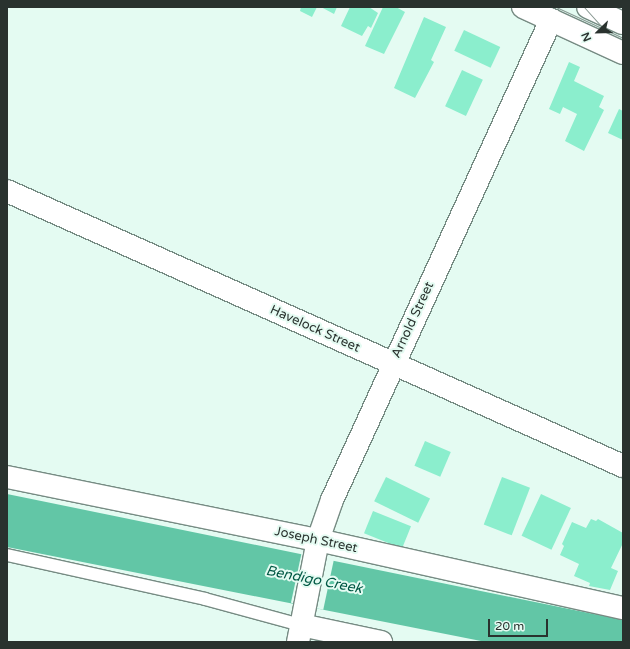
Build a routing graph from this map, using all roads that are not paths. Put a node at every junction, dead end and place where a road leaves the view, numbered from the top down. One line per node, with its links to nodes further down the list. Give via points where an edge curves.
1 (523, 7): 2 (main road)
2 (553, 13): 3 (main road); 5 (main road, Arnold Street)
3 (623, 53)
4 (7, 191): 5 (main road, Havelock Street)
5 (394, 364): 6 (main road, Havelock Street); 8 (main road, Arnold Street, via 332,500)
6 (623, 466)
7 (7, 477): 8 (main road, Joseph Street)
8 (318, 544): 10 (main road, Joseph Street); 11 (main road, Arnold Street)
9 (7, 555): 11 (lane)
10 (623, 608)
11 (302, 624): 12 (main road)
12 (381, 642)

